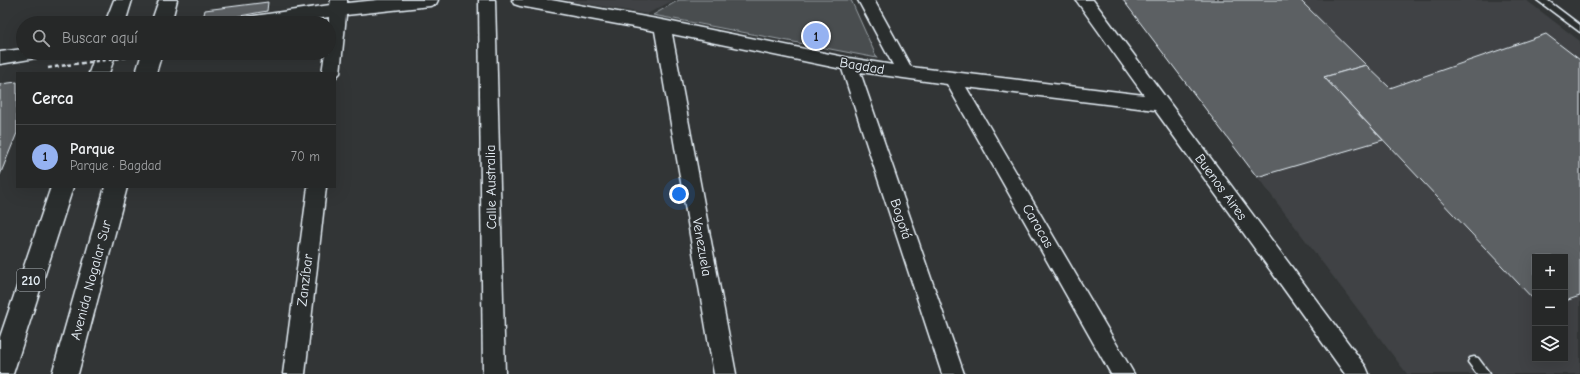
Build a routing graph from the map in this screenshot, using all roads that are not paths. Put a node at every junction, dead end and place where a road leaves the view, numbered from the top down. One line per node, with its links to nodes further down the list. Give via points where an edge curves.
1 (123, 0): 10 (highway)
2 (168, 0): 11 (highway)
3 (430, 0): 9 (street)
4 (487, 0): 35 (street, Calle Australia)
5 (520, 0): 13 (street, Bagdad)
6 (866, 0): 25 (street)
7 (1084, 0): 27 (street, Buenos Aires)
8 (1541, 0): 15 (lane)
9 (339, 5): 12 (street); 14 (street)
10 (117, 16)
11 (163, 16)
12 (283, 16)
13 (662, 26): 21 (street, Bagdad); 36 (street, Venezuela)
14 (336, 28)
15 (1580, 29)
16 (16, 56): 17 (street)
17 (0, 58)
18 (104, 60): 22 (highway)
19 (150, 60): 23 (highway)
20 (332, 60): 24 (street)
21 (850, 64): 25 (street, Bagdad); 37 (street, Bogotá)
22 (99, 72)
23 (146, 72)
24 (330, 72)
25 (906, 73): 26 (street, Bagdad)
26 (952, 78): 27 (street, Bagdad); 38 (street, Caracas)
27 (1160, 104): 39 (street, Buenos Aires)
28 (62, 188): 32 (highway, 210)
29 (116, 188): 33 (highway, Avenida Nogalar Sur)
30 (317, 188): 34 (street, Zanzíbar)
31 (1474, 362): 40 (lane)
32 (0, 374)
33 (65, 374)
34 (294, 374)
35 (494, 374)
36 (725, 374)
37 (953, 374)
38 (1123, 374)
39 (1358, 374)
40 (1484, 374)

